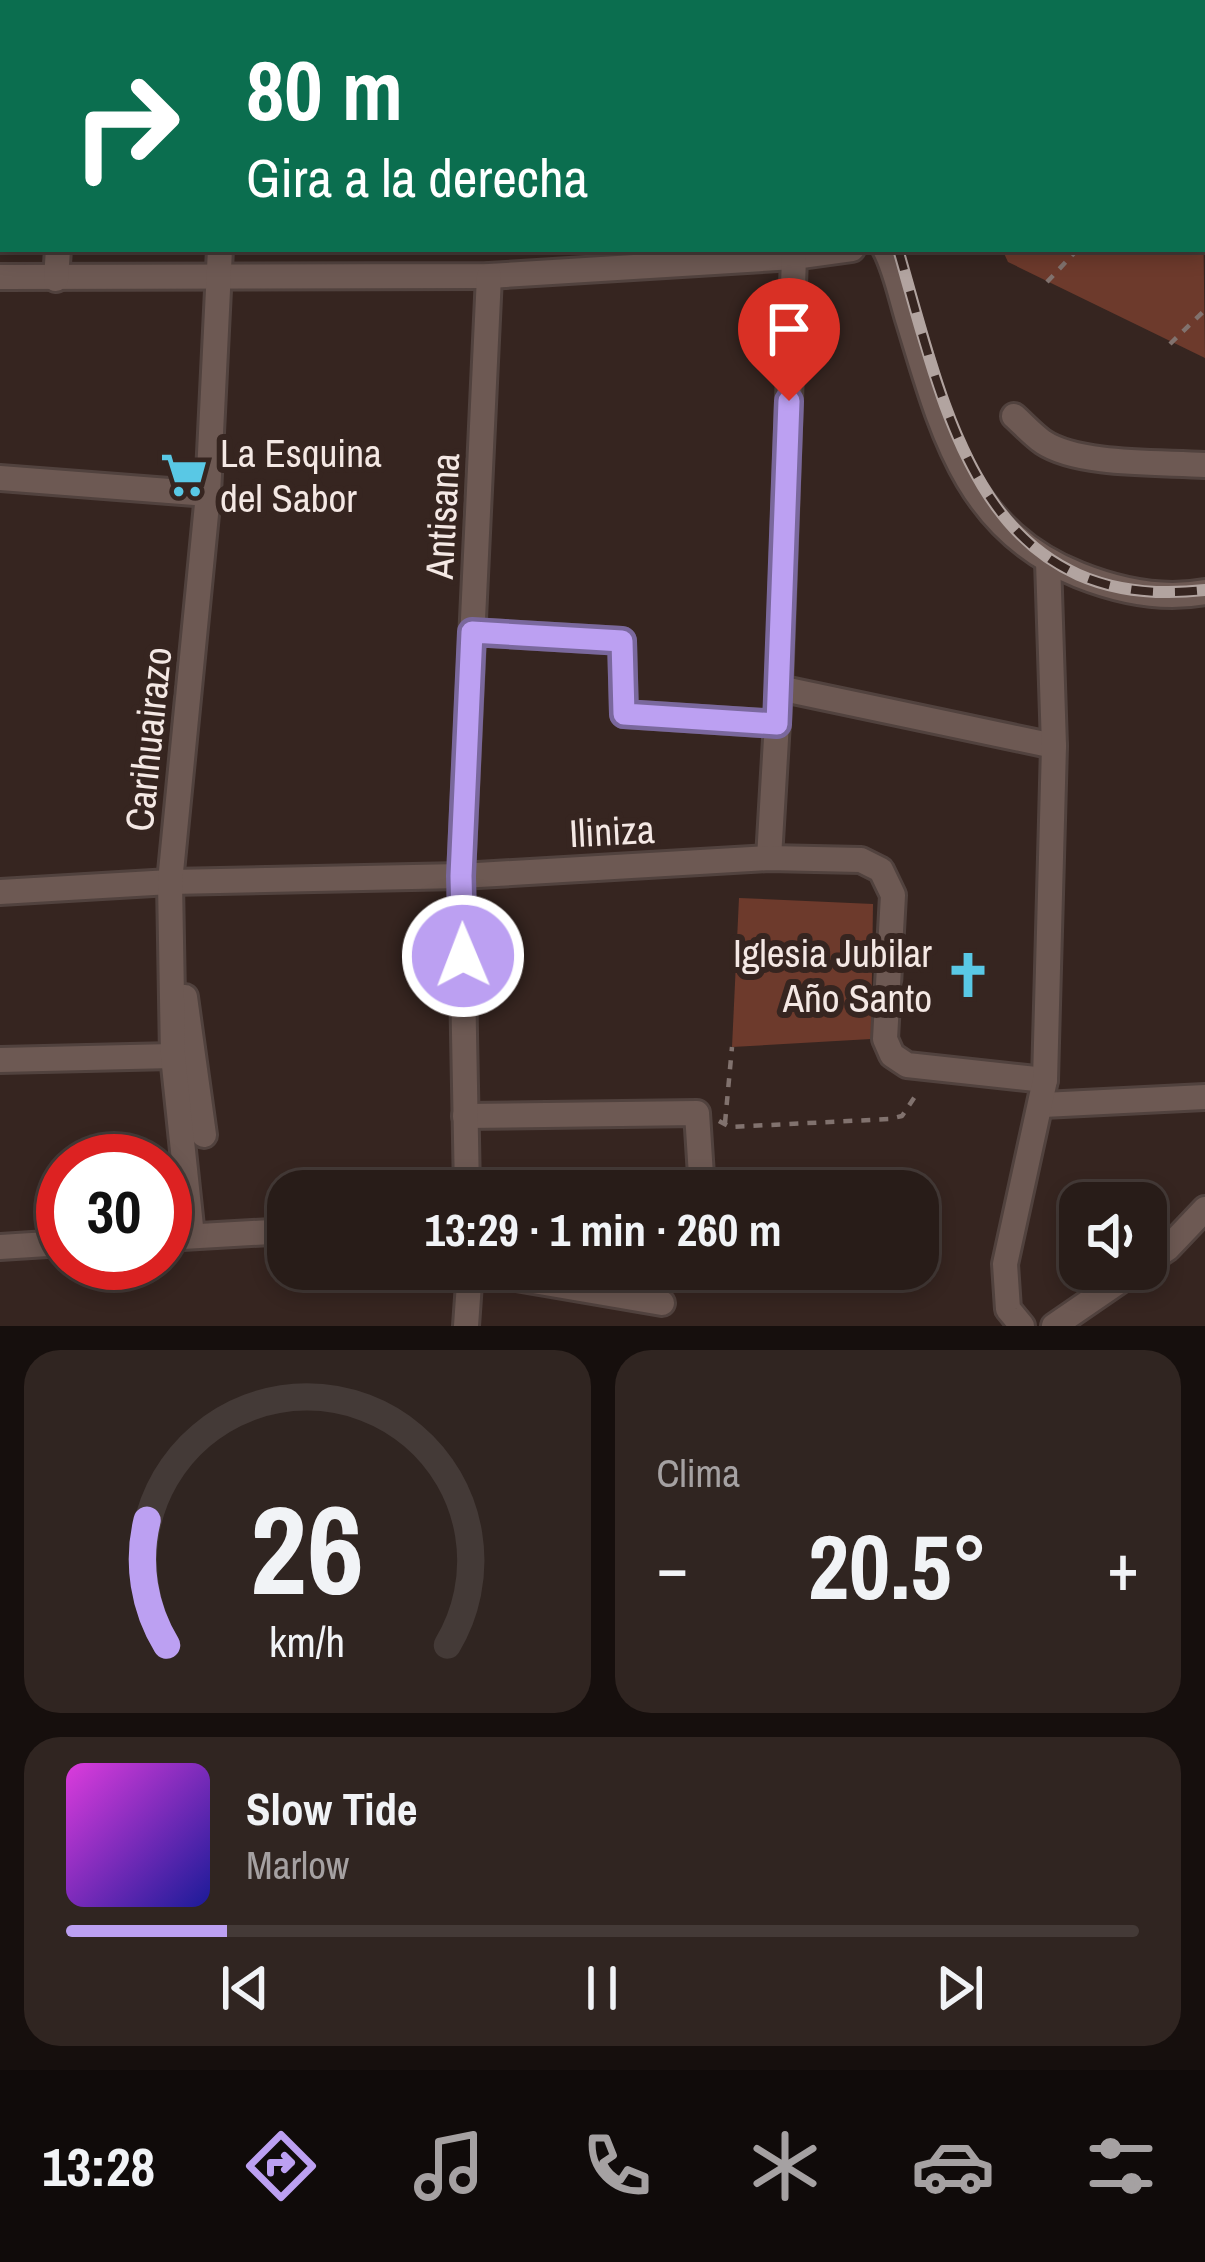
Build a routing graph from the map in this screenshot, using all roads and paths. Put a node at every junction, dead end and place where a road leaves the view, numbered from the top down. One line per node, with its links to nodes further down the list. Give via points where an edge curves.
1 (58, 252): 9 (street)
2 (220, 252): 10 (street, Carihuairazo)
3 (830, 252): 6 (street)
4 (886, 252): 18 (street, via 956,460 997,519)
5 (1075, 252): 11 (path)
6 (794, 257): 7 (street); 21 (street)
7 (489, 275): 10 (street); 20 (street, Antisana)
8 (0, 278): 9 (street)
9 (56, 279): 10 (street)
10 (219, 279): 17 (street, Carihuairazo)
11 (1047, 282)
12 (1205, 310): 13 (path)
13 (1170, 344)
14 (1014, 416): 15 (street, via 1065,451)
15 (1205, 465)
16 (0, 478): 17 (street)
17 (208, 494): 26 (street, Carihuairazo)
18 (1048, 561): 19 (street, via 1132,591); 23 (street)
19 (1205, 592)
20 (472, 632): 22 (street, via 622,641 624,714); 25 (street, Antisana)
21 (779, 688): 22 (street); 23 (street)
22 (777, 724): 24 (street)
23 (1054, 746): 31 (street)
24 (769, 858): 25 (street, Iliniza); 31 (street, Iliniza, via 861,860 880,870 892,895 892,1054 907,1065)
25 (461, 876): 26 (street, Iliniza); 35 (street, Antisana)
26 (170, 882): 27 (street, Iliniza); 29 (street, Carihuairazo); 38 (street)
27 (0, 892)
28 (732, 1047): 36 (path)
29 (173, 1056): 30 (street); 37 (street, Carihuairazo)
30 (0, 1060)
31 (1044, 1092): 33 (street, Iliniza); 52 (street, via 1005,1264 1008,1309)
32 (916, 1094): 36 (path, via 902,1116 890,1118)
33 (1205, 1097)
34 (697, 1113): 35 (street); 36 (path); 40 (street)
35 (465, 1116): 39 (street, Antisana)
36 (725, 1123)
37 (181, 1134)
38 (203, 1135)
39 (466, 1170)
40 (701, 1170)
41 (1205, 1209): 46 (street)
42 (267, 1232): 43 (street)
43 (192, 1236)
44 (36, 1244): 45 (street)
45 (0, 1246)
46 (1167, 1249)
47 (469, 1290): 51 (street)
48 (589, 1290): 50 (street)
49 (1106, 1290): 53 (street)
50 (662, 1303)
51 (466, 1326)
52 (1022, 1326)
53 (1054, 1326)

